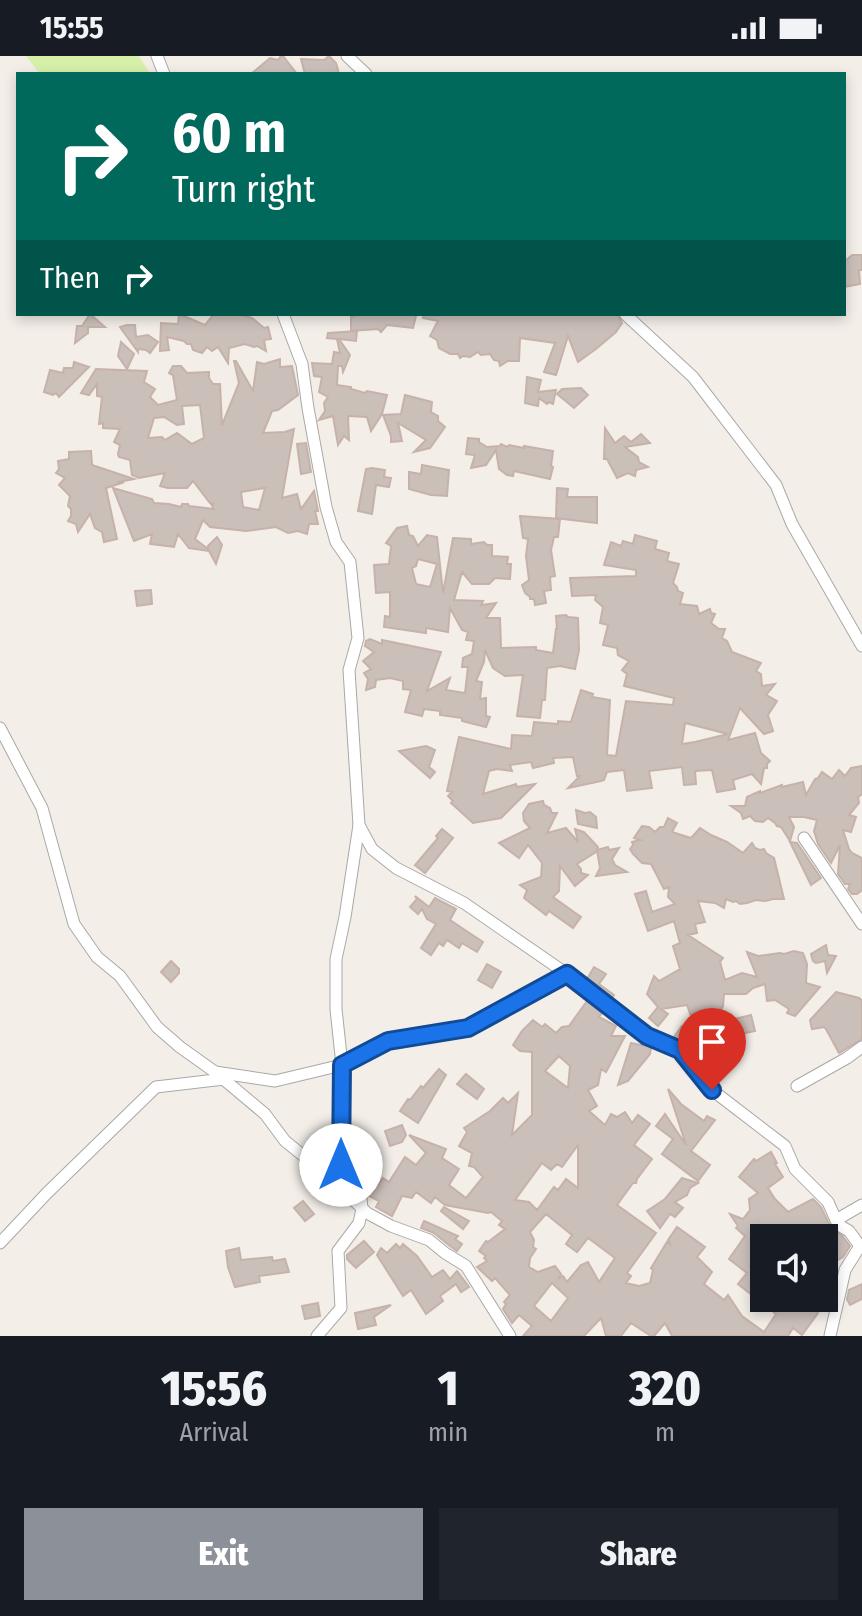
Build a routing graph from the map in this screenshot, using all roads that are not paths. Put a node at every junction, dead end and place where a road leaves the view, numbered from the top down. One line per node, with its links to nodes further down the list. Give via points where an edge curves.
1 (347, 56): 2 (street)
2 (364, 72)
3 (284, 316): 7 (street, via 302,364 326,507 336,542 350,562 358,638 349,670)
4 (627, 316): 5 (street, via 693,377 776,485 792,524)
5 (862, 646)
6 (0, 728): 13 (street, via 42,808 74,924 157,1027)
7 (359, 825): 10 (street, via 372,849 396,868 464,903); 12 (street, via 336,959)
8 (804, 838): 9 (street)
9 (862, 924)
10 (567, 974): 12 (street, via 468,1028 388,1041); 17 (street, via 647,1036 680,1050 712,1090 785,1146 795,1169 828,1202)
11 (861, 1051): 14 (street)
12 (342, 1065): 13 (street, via 275,1081); 16 (street, via 341,1165)
13 (220, 1076): 16 (street); 18 (street, via 156,1087)
14 (797, 1086)
15 (862, 1205): 17 (street)
16 (362, 1209): 19 (street, via 359,1223 338,1251 341,1308); 20 (street, via 429,1240 466,1266)
17 (836, 1220): 21 (street, via 860,1246 845,1270)
18 (0, 1243)
19 (317, 1336)
20 (510, 1336)
21 (830, 1336)

